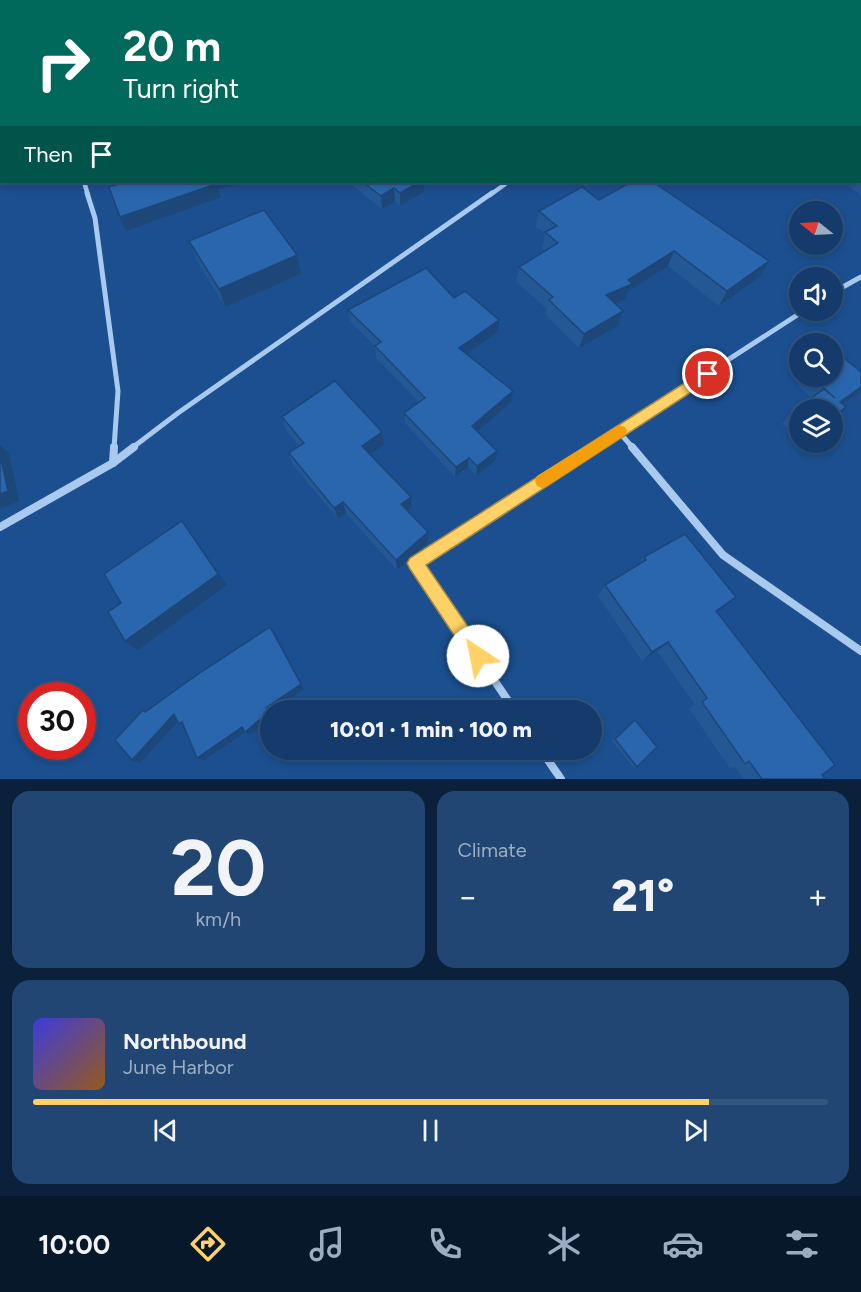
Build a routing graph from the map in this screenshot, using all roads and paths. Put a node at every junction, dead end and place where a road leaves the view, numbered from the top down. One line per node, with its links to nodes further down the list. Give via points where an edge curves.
1 (84, 183): 7 (street, via 95,218 118,391)
2 (507, 183): 7 (street, via 178,413)
3 (861, 276): 4 (street)
4 (843, 287)
5 (789, 320): 6 (street)
6 (619, 432): 9 (street, via 723,555); 10 (street, via 415,563)
7 (113, 463): 8 (street)
8 (0, 526)
9 (861, 651)
10 (508, 700)
11 (549, 760): 12 (street)
12 (561, 779)

